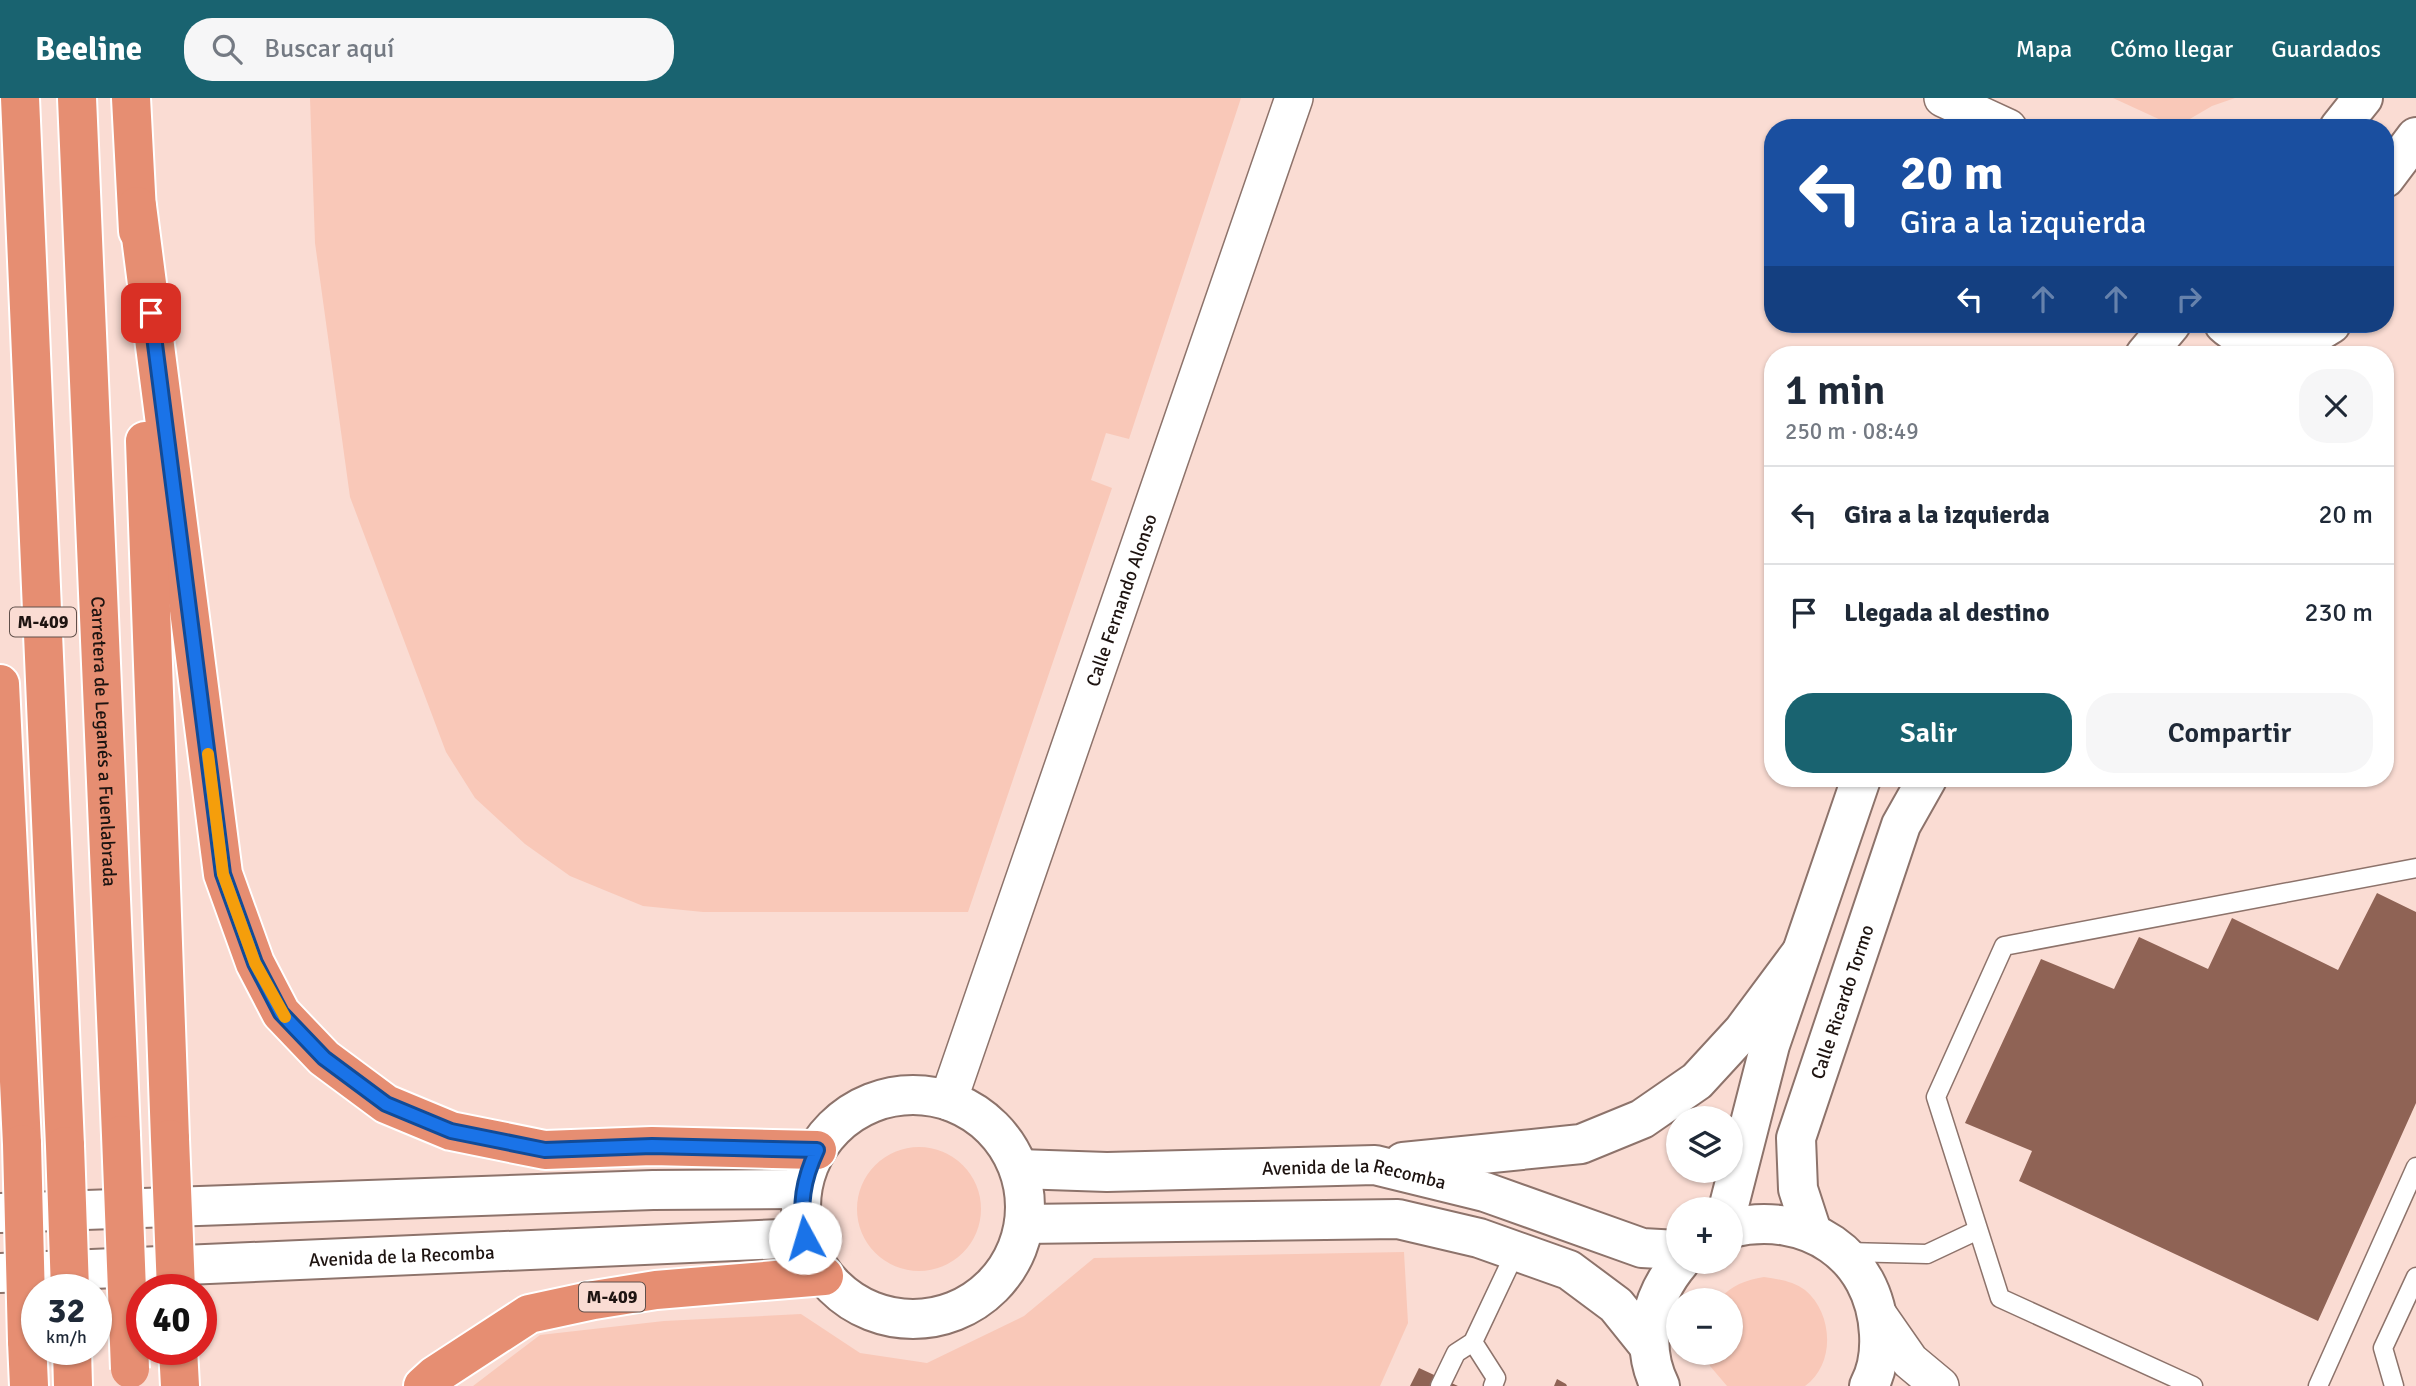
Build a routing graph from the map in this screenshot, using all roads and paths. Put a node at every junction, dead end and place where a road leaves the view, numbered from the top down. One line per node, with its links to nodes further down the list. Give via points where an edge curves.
1 (20, 98): 35 (highway, M-409, bridge)
2 (77, 98): 43 (highway, Carretera de Leganés a Fuenlabrada / M-409, bridge)
3 (131, 98): 11 (highway)
4 (1294, 98): 19 (street, Calle Fernando Alonso)
5 (1943, 98): 7 (street)
6 (2363, 98): 8 (street)
7 (1988, 119)
8 (2346, 119)
9 (2416, 137): 10 (street)
10 (2394, 166)
11 (137, 206): 20 (highway, via 223,874 255,963 281,1013 324,1058 386,1104 451,1131 545,1150 652,1146); 36 (highway, bridge)
12 (2315, 333): 13 (street, via 2278,343)
13 (2236, 339)
14 (0, 684): 44 (highway, bridge)
15 (1858, 787): 18 (street)
16 (1922, 787): 31 (street, Calle Ricardo Tormo, via 1901,825 1796,1138 1798,1189)
17 (2416, 868): 29 (lane, via 2004,946 1936,1097)
18 (1801, 953): 21 (street, via 1743,1031 1697,1081 1642,1119 1581,1144); 25 (street, via 1770,1045)
19 (948, 1101): 20 (street, via 911,1095 874,1102 842,1121); 23 (street, via 991,1126)
20 (817, 1150): 24 (street)
21 (1376, 1165): 23 (street, Avenida de la Recomba, via 1107,1172); 32 (street, Avenida de la Recomba, via 1485,1192 1642,1248)
22 (2416, 1167): 52 (lane)
23 (1019, 1169): 27 (street, via 1025,1196)
24 (802, 1189): 26 (street); 30 (street)
25 (1731, 1197)
26 (0, 1213)
27 (1024, 1224): 33 (street, Avenida de la Recomba, via 1398,1219); 38 (street, via 1012,1259 990,1289 958,1310 922,1320 885,1317 850,1301)
28 (1743, 1225): 31 (street, via 1783,1224)
29 (1978, 1230): 31 (lane, via 1927,1254); 51 (lane, via 2000,1298)
30 (805, 1238): 34 (street, Avenida de la Recomba); 38 (street)
31 (1827, 1242): 40 (street, Calle Ricardo Tormo, via 1865,1281)
32 (1666, 1249)
33 (1516, 1251): 41 (lane); 42 (street, Avenida de la Recomba, via 1569,1270 1616,1305)
34 (0, 1273)
35 (69, 1274)
36 (175, 1274)
37 (1670, 1274): 42 (street, via 1652,1310)
38 (824, 1276): 45 (highway, M-409, via 656,1290 529,1314)
39 (2416, 1277): 53 (lane, via 2383,1348)
40 (1878, 1315): 49 (street, Calle Ricardo Tormo, via 1880,1348); 50 (street, via 1910,1362)
41 (1473, 1342): 46 (lane, via 1456,1353); 47 (lane, via 1496,1378)
42 (1649, 1346): 48 (street)
43 (130, 1377)
44 (29, 1386)
45 (423, 1386)
46 (1440, 1386)
47 (1493, 1386)
48 (1660, 1386)
49 (1869, 1386)
50 (1940, 1386)
51 (2193, 1386)
52 (2318, 1386)
53 (2394, 1386)

